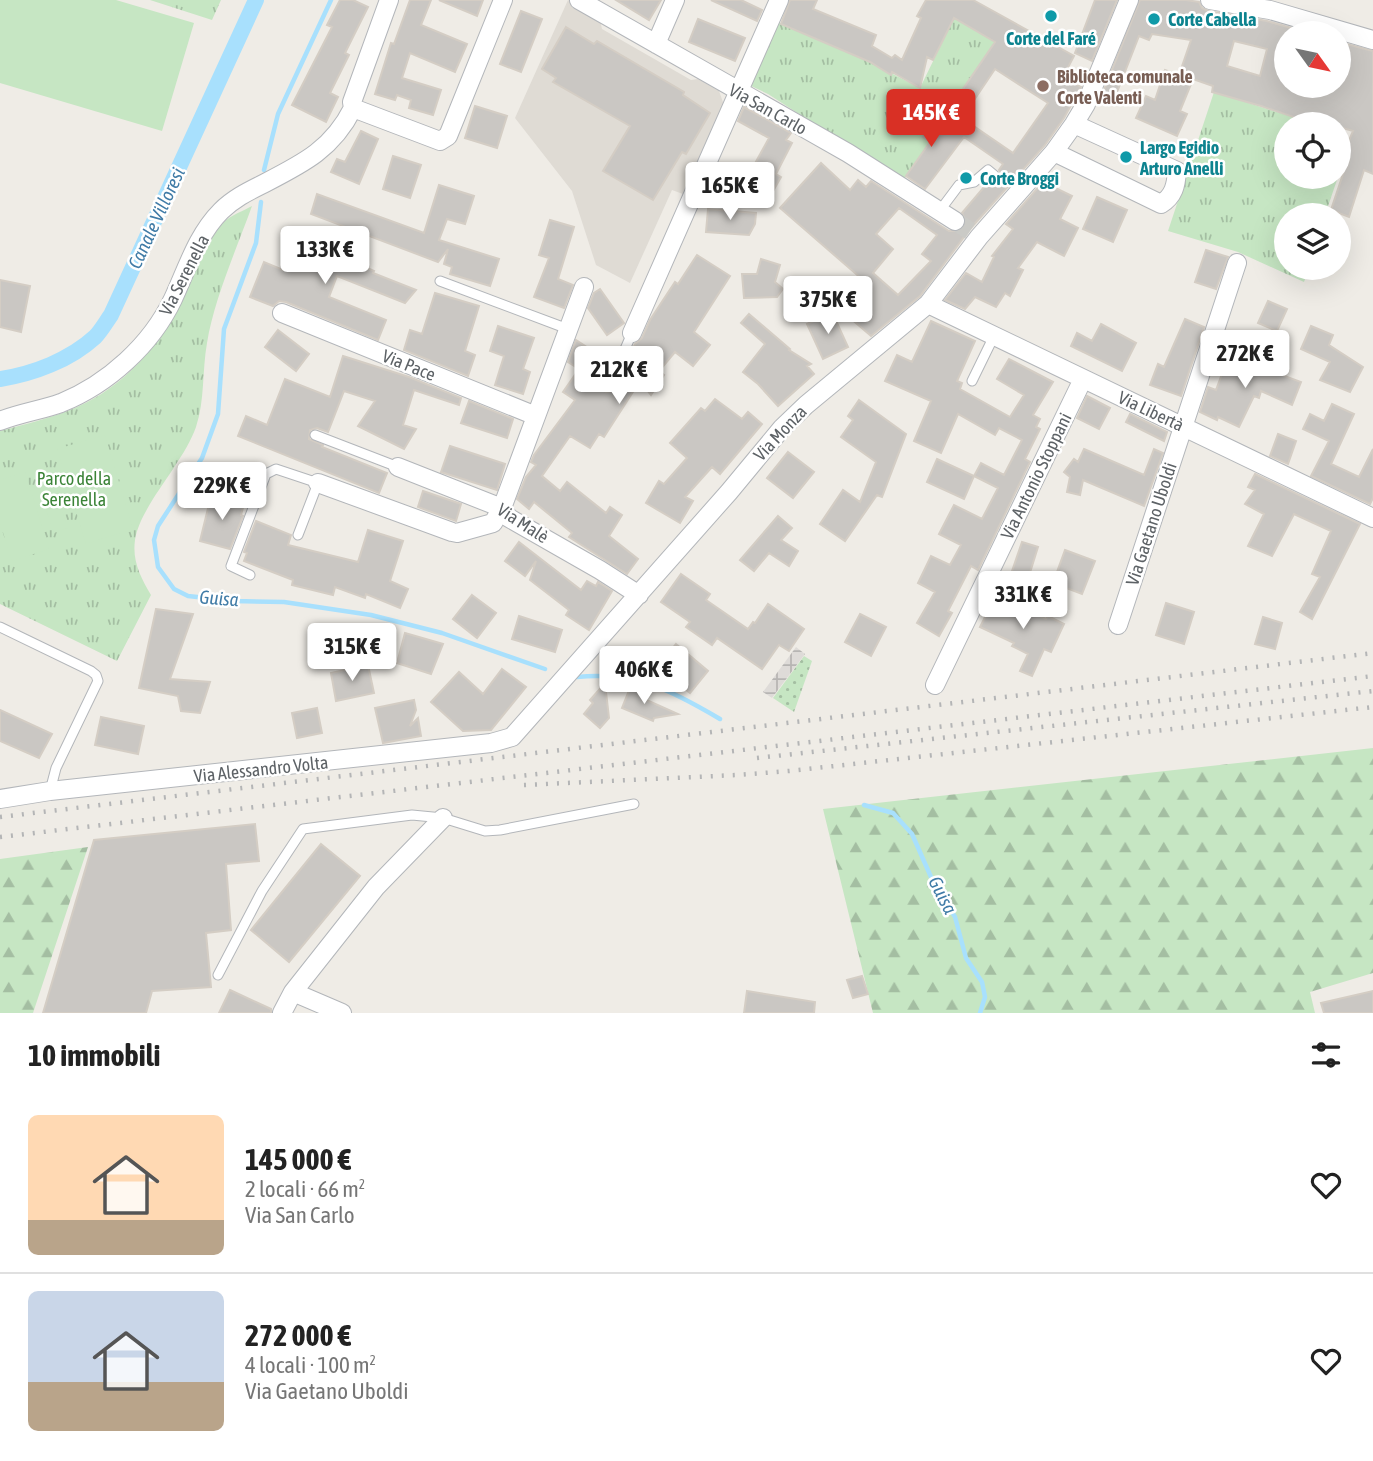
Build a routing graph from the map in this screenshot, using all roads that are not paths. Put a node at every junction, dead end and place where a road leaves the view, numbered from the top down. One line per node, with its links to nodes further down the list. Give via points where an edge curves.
1 (389, 0): 12 (street)
2 (503, 0): 12 (street, via 445,140)
3 (579, 0): 10 (street, Via San Carlo)
4 (675, 0): 10 (street)
5 (779, 0): 11 (street)
6 (1129, 0): 13 (street, Via Monza)
7 (1210, 0): 8 (street)
8 (1272, 5): 9 (street)
9 (1373, 40)
10 (656, 44): 11 (street, Via San Carlo)
11 (740, 93): 17 (street, Via San Carlo, via 848,153); 24 (street)
12 (353, 108): 30 (street, Via Serenella, via 336,136 314,156 222,210 206,229 158,326 139,350 115,371 63,402)
13 (1074, 124): 14 (street, Via Monza); 14 (street, via 1177,171 1170,198 1161,204)
14 (1054, 152): 21 (street, Via Monza, via 978,236)
15 (994, 175): 16 (lane, via 988,170 974,182 960,185)
16 (944, 205)
17 (955, 221)
18 (1237, 263): 31 (street, Via Gaetano Uboldi)
19 (440, 281): 23 (lane)
20 (584, 287): 23 (street)
21 (928, 304): 25 (street, Via Libertà); 39 (street, Via Monza, via 782,428)
22 (282, 313): 29 (street, Via Pace)
23 (568, 329): 29 (street)
24 (632, 333): 28 (lane)
25 (994, 336): 26 (street, Via Libertà); 27 (lane)
26 (1083, 379): 31 (street, Via Libertà); 42 (street, Via Antonio Stoppani)
27 (972, 381)
28 (609, 386)
29 (536, 416): 35 (street)
30 (0, 421)
31 (1184, 426): 36 (street, Via Libertà); 40 (street, Via Gaetano Uboldi)
32 (316, 435): 33 (lane)
33 (398, 467): 35 (street, Via Malè)
34 (318, 484): 35 (street, via 457,533 494,523); 37 (lane); 38 (lane, via 276,469 265,474 231,566)
35 (502, 508): 39 (street, Via Malè, via 509,518)
36 (1373, 518)
37 (298, 535)
38 (250, 575)
39 (639, 595): 43 (street, Via Monza)
40 (1118, 625)
41 (0, 627): 44 (lane, via 91,671 98,681 56,768)
42 (935, 685)
43 (519, 731): 44 (street, Via Alessandro Volta, via 491,743)
44 (50, 792): 45 (street, Via Alessandro Volta)
45 (0, 799)
46 (634, 804): 47 (lane, via 500,830 485,831)
47 (443, 818): 48 (lane, via 412,815 303,829 262,891); 49 (street, via 376,887)
48 (218, 975)
49 (293, 992): 50 (street); 51 (street)
50 (282, 1013)
51 (342, 1013)

